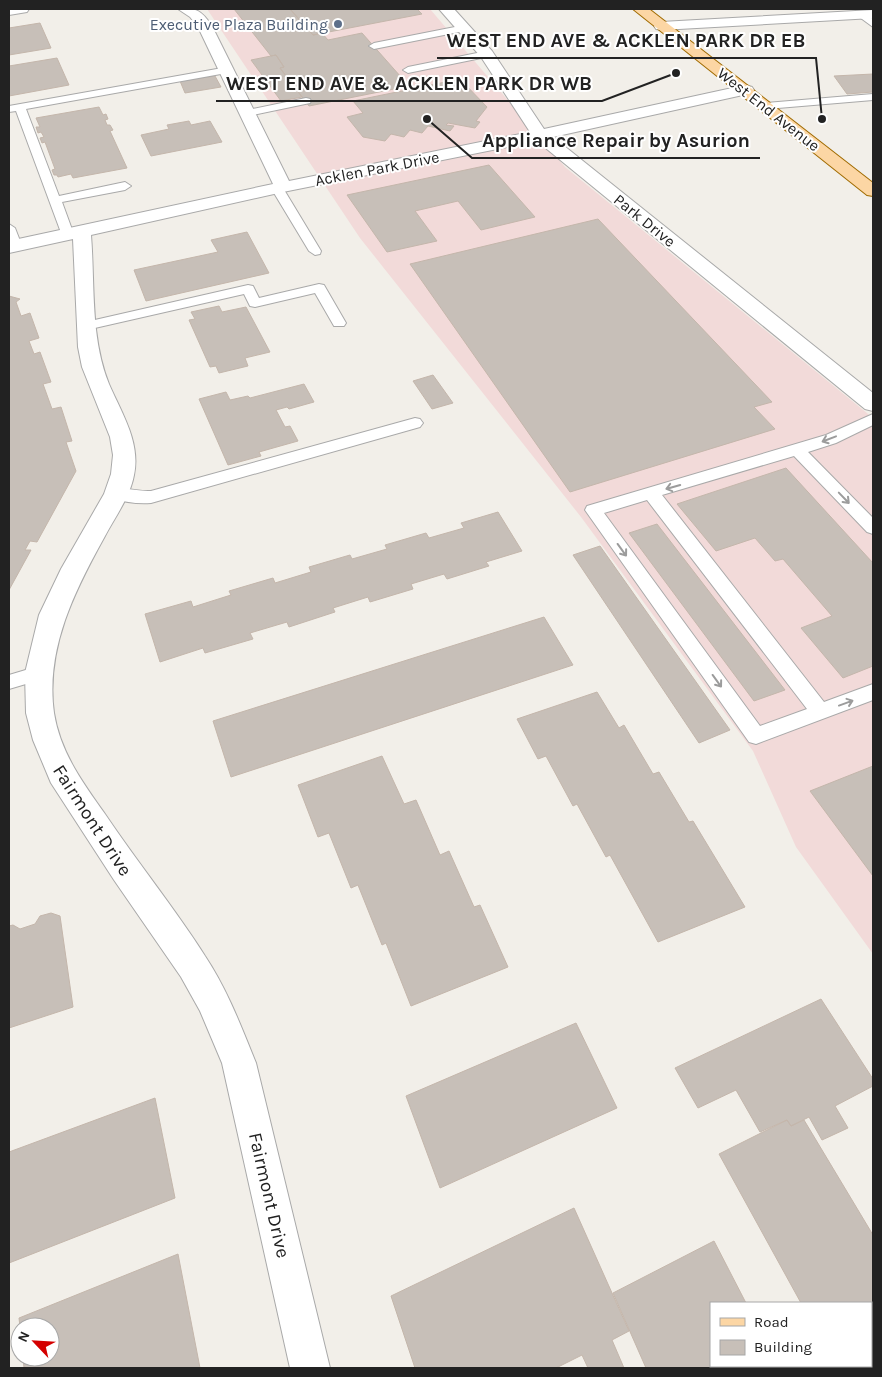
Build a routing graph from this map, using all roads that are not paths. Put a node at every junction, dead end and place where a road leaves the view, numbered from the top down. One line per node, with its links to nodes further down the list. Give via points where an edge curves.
1 (22, 9): 5 (street)
2 (185, 9): 12 (street, via 201,19)
3 (449, 9): 9 (street, Park Drive)
4 (640, 9): 8 (main road, West End Avenue)
5 (9, 11)
6 (862, 12): 7 (lane); 8 (street)
7 (873, 24)
8 (661, 26): 14 (main road, West End Avenue)
9 (465, 28): 10 (lane); 11 (street, Park Drive)
10 (374, 46)
11 (487, 54): 13 (lane); 20 (street, Park Drive)
12 (228, 70): 18 (lane); 19 (street)
13 (408, 70)
14 (746, 90): 17 (main road, West End Avenue); 20 (street, Acklen Park Drive)
15 (873, 97): 17 (lane)
16 (306, 101): 19 (lane)
17 (766, 106): 23 (main road, West End Avenue)
18 (14, 108): 24 (lane)
19 (248, 113): 22 (street)
20 (540, 135): 22 (street, Acklen Park Drive); 31 (street, Park Drive)
21 (125, 186): 24 (lane)
22 (280, 188): 26 (street, Acklen Park Drive); 28 (lane)
23 (873, 191)
24 (56, 200): 26 (lane)
25 (9, 228): 27 (lane)
26 (75, 234): 27 (street, Acklen Park Drive); 30 (street, Fairmont Drive)
27 (12, 247)
28 (315, 252)
29 (339, 323): 30 (lane, via 319,288 255,303 248,289)
30 (86, 326): 36 (street, Fairmont Drive, via 94,375 125,448 123,473)
31 (873, 404)
32 (873, 419): 34 (lane, one-way to 34)
33 (415, 423): 36 (lane, via 151,497)
34 (797, 450): 35 (lane, one-way to 35); 37 (lane, one-way to 37)
35 (651, 493): 41 (lane); 41 (lane, one-way to 41, via 593,510 756,736)
36 (116, 494): 38 (street, Fairmont Drive, via 52,615)
37 (873, 528)
38 (39, 673): 39 (lane); 42 (street, Fairmont Drive, via 40,713 55,762 98,831 193,966 213,1000 240,1063)
39 (9, 682)
40 (873, 692): 41 (lane, one-way to 40)
41 (821, 712)
42 (310, 1368)

